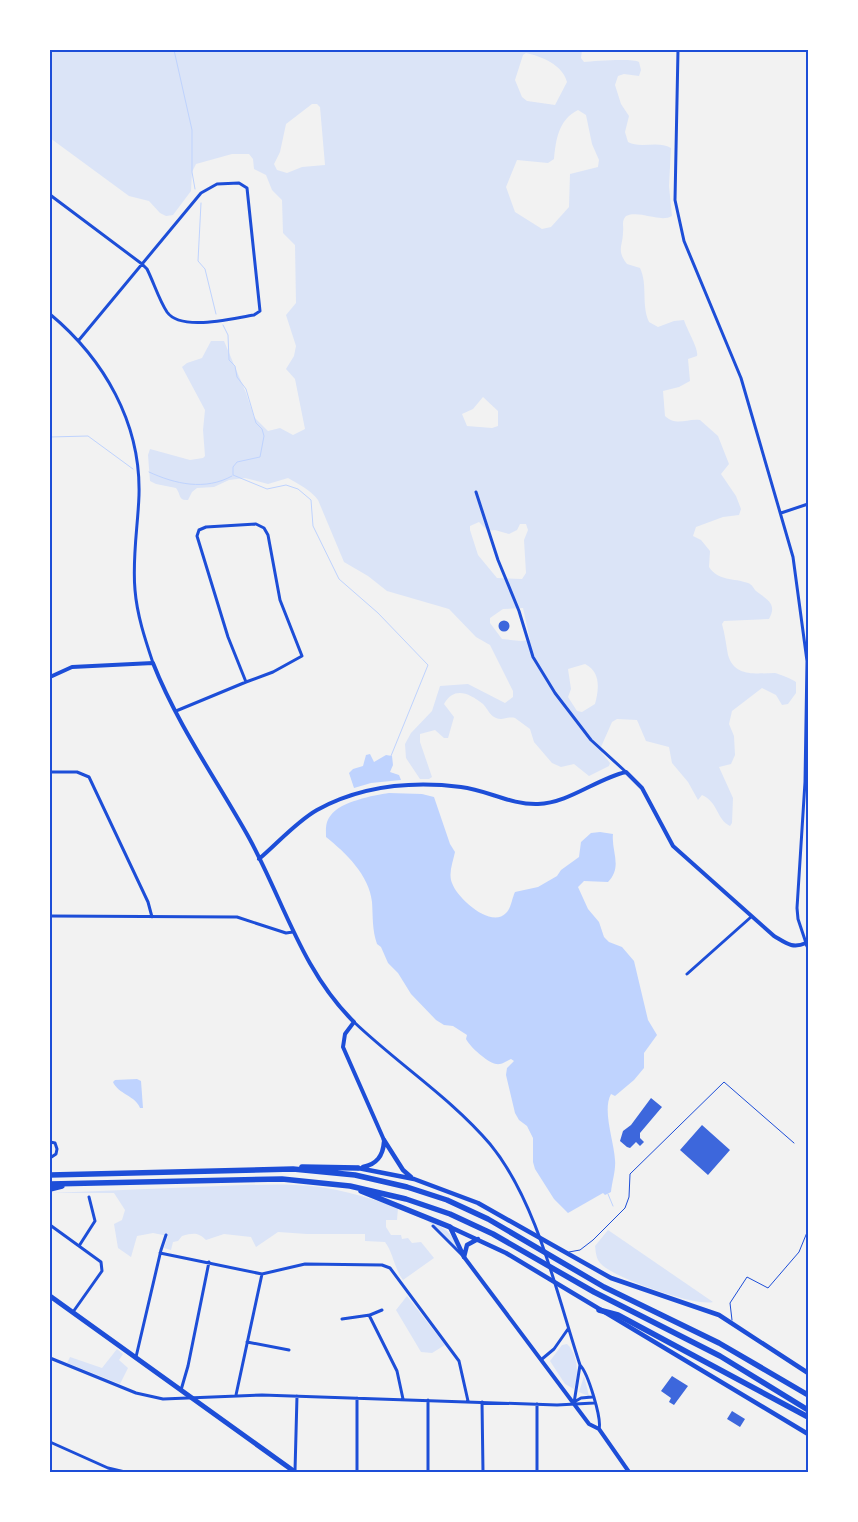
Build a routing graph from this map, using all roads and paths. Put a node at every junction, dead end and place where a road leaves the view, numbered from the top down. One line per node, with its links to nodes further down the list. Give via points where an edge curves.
1 (678, 50): 8 (street, via 675,192 678,222 741,378)
2 (50, 195): 3 (street)
3 (142, 264): 3 (street, via 201,193 217,184 244,184 247,188 258,313 188,324 176,320 166,311); 5 (street)
4 (50, 314): 5 (street)
5 (79, 340): 9 (street, via 118,398 135,452 139,493 135,589 144,638)
6 (476, 492): 14 (street, via 533,658 591,740)
7 (808, 504): 8 (street)
8 (781, 512): 20 (street, via 793,557 806,647 805,782 797,908)
9 (153, 663): 10 (street, via 72,667); 12 (street)
10 (50, 677)
11 (246, 682): 11 (street, via 296,661 302,656 302,651 280,600 264,528 256,524 206,527 199,530 197,536 228,637); 12 (street)
12 (176, 711): 15 (street)
13 (50, 772): 17 (street, via 77,772 89,777 148,902)
14 (626, 772): 15 (street, via 561,799 540,804 518,802 460,787 404,785 373,789 317,810); 18 (street, via 642,788 673,846)
15 (259, 859): 19 (street)
16 (50, 916): 17 (street)
17 (152, 917): 19 (street, via 237,917 286,933)
18 (751, 918): 20 (street, via 789,945); 21 (street)
19 (294, 932): 22 (street, via 317,976)
20 (807, 945)
21 (687, 974)
22 (354, 1022): 23 (street, via 344,1034 343,1047); 55 (street, via 482,1136 512,1177 533,1223)
23 (384, 1140): 27 (main road, via 383,1152 377,1161); 30 (main road, via 403,1170)
24 (50, 1142): 26 (street, via 55,1143 58,1150)
25 (794, 1143): 43 (lane, via 724,1082 630,1174 626,1206 579,1251)
26 (50, 1158)
27 (358, 1168): 28 (highway, via 320,1166); 30 (main road)
28 (290, 1169): 29 (highway); 65 (highway, via 373,1178 453,1203 500,1226 608,1290 734,1351)
29 (50, 1173)
30 (414, 1179): 43 (main road, via 483,1205)
31 (76, 1183): 32 (highway); 33 (highway, via 275,1179); 34 (highway)
32 (50, 1184)
33 (350, 1186): 38 (highway); 77 (highway, via 421,1204 493,1234 586,1288 720,1356)
34 (50, 1189)
35 (89, 1197): 42 (street, via 95,1221)
36 (50, 1225): 42 (street)
37 (433, 1226): 45 (street)
38 (450, 1227): 41 (main road); 45 (main road)
39 (808, 1230): 54 (lane, via 799,1252 768,1288 747,1277 730,1304)
40 (166, 1235): 44 (street)
41 (478, 1239): 45 (main road, via 466,1245); 50 (main road)
42 (79, 1246): 51 (street, via 103,1267)
43 (565, 1252): 54 (main road, via 619,1281 711,1312)
44 (160, 1253): 46 (street); 59 (street)
45 (464, 1257): 60 (street)
46 (209, 1262): 47 (street); 63 (street)
47 (262, 1274): 56 (street); 72 (street, via 305,1264 382,1265 390,1268 459,1361)
48 (50, 1296): 51 (main road)
49 (382, 1310): 52 (street)
50 (599, 1310): 78 (highway, via 618,1315); 80 (main road)
51 (73, 1312): 59 (main road)
52 (368, 1315): 53 (street); 70 (street, via 397,1371)
53 (342, 1319)
54 (734, 1324): 62 (main road)
55 (568, 1328): 60 (street, via 554,1349); 61 (street)
56 (247, 1342): 57 (street); 64 (street)
57 (289, 1350)
58 (50, 1358): 69 (street, via 136,1393 163,1399)
59 (136, 1358): 63 (main road)
60 (542, 1359): 74 (street)
61 (580, 1365): 67 (street); 74 (street)
62 (808, 1372)
63 (181, 1391): 69 (main road)
64 (236, 1395): 66 (street); 69 (street)
65 (808, 1395)
66 (297, 1396): 68 (street); 83 (street)
67 (592, 1397): 74 (street, via 580,1398); 75 (street)
68 (357, 1398): 70 (street); 84 (street)
69 (192, 1399): 83 (main road)
70 (403, 1399): 71 (street)
71 (428, 1400): 72 (street); 85 (street)
72 (468, 1401): 73 (street)
73 (482, 1402): 76 (street); 86 (street)
74 (574, 1403): 75 (street); 76 (street); 79 (street, via 590,1424)
75 (594, 1403): 79 (street, via 600,1419)
76 (537, 1404): 87 (street)
77 (808, 1410)
78 (808, 1417)
79 (599, 1429): 88 (street)
80 (808, 1434)
81 (50, 1442): 82 (street, via 108,1468)
82 (125, 1472)
83 (295, 1472)
84 (357, 1472)
85 (428, 1472)
86 (482, 1472)
87 (537, 1472)
88 (629, 1472)

